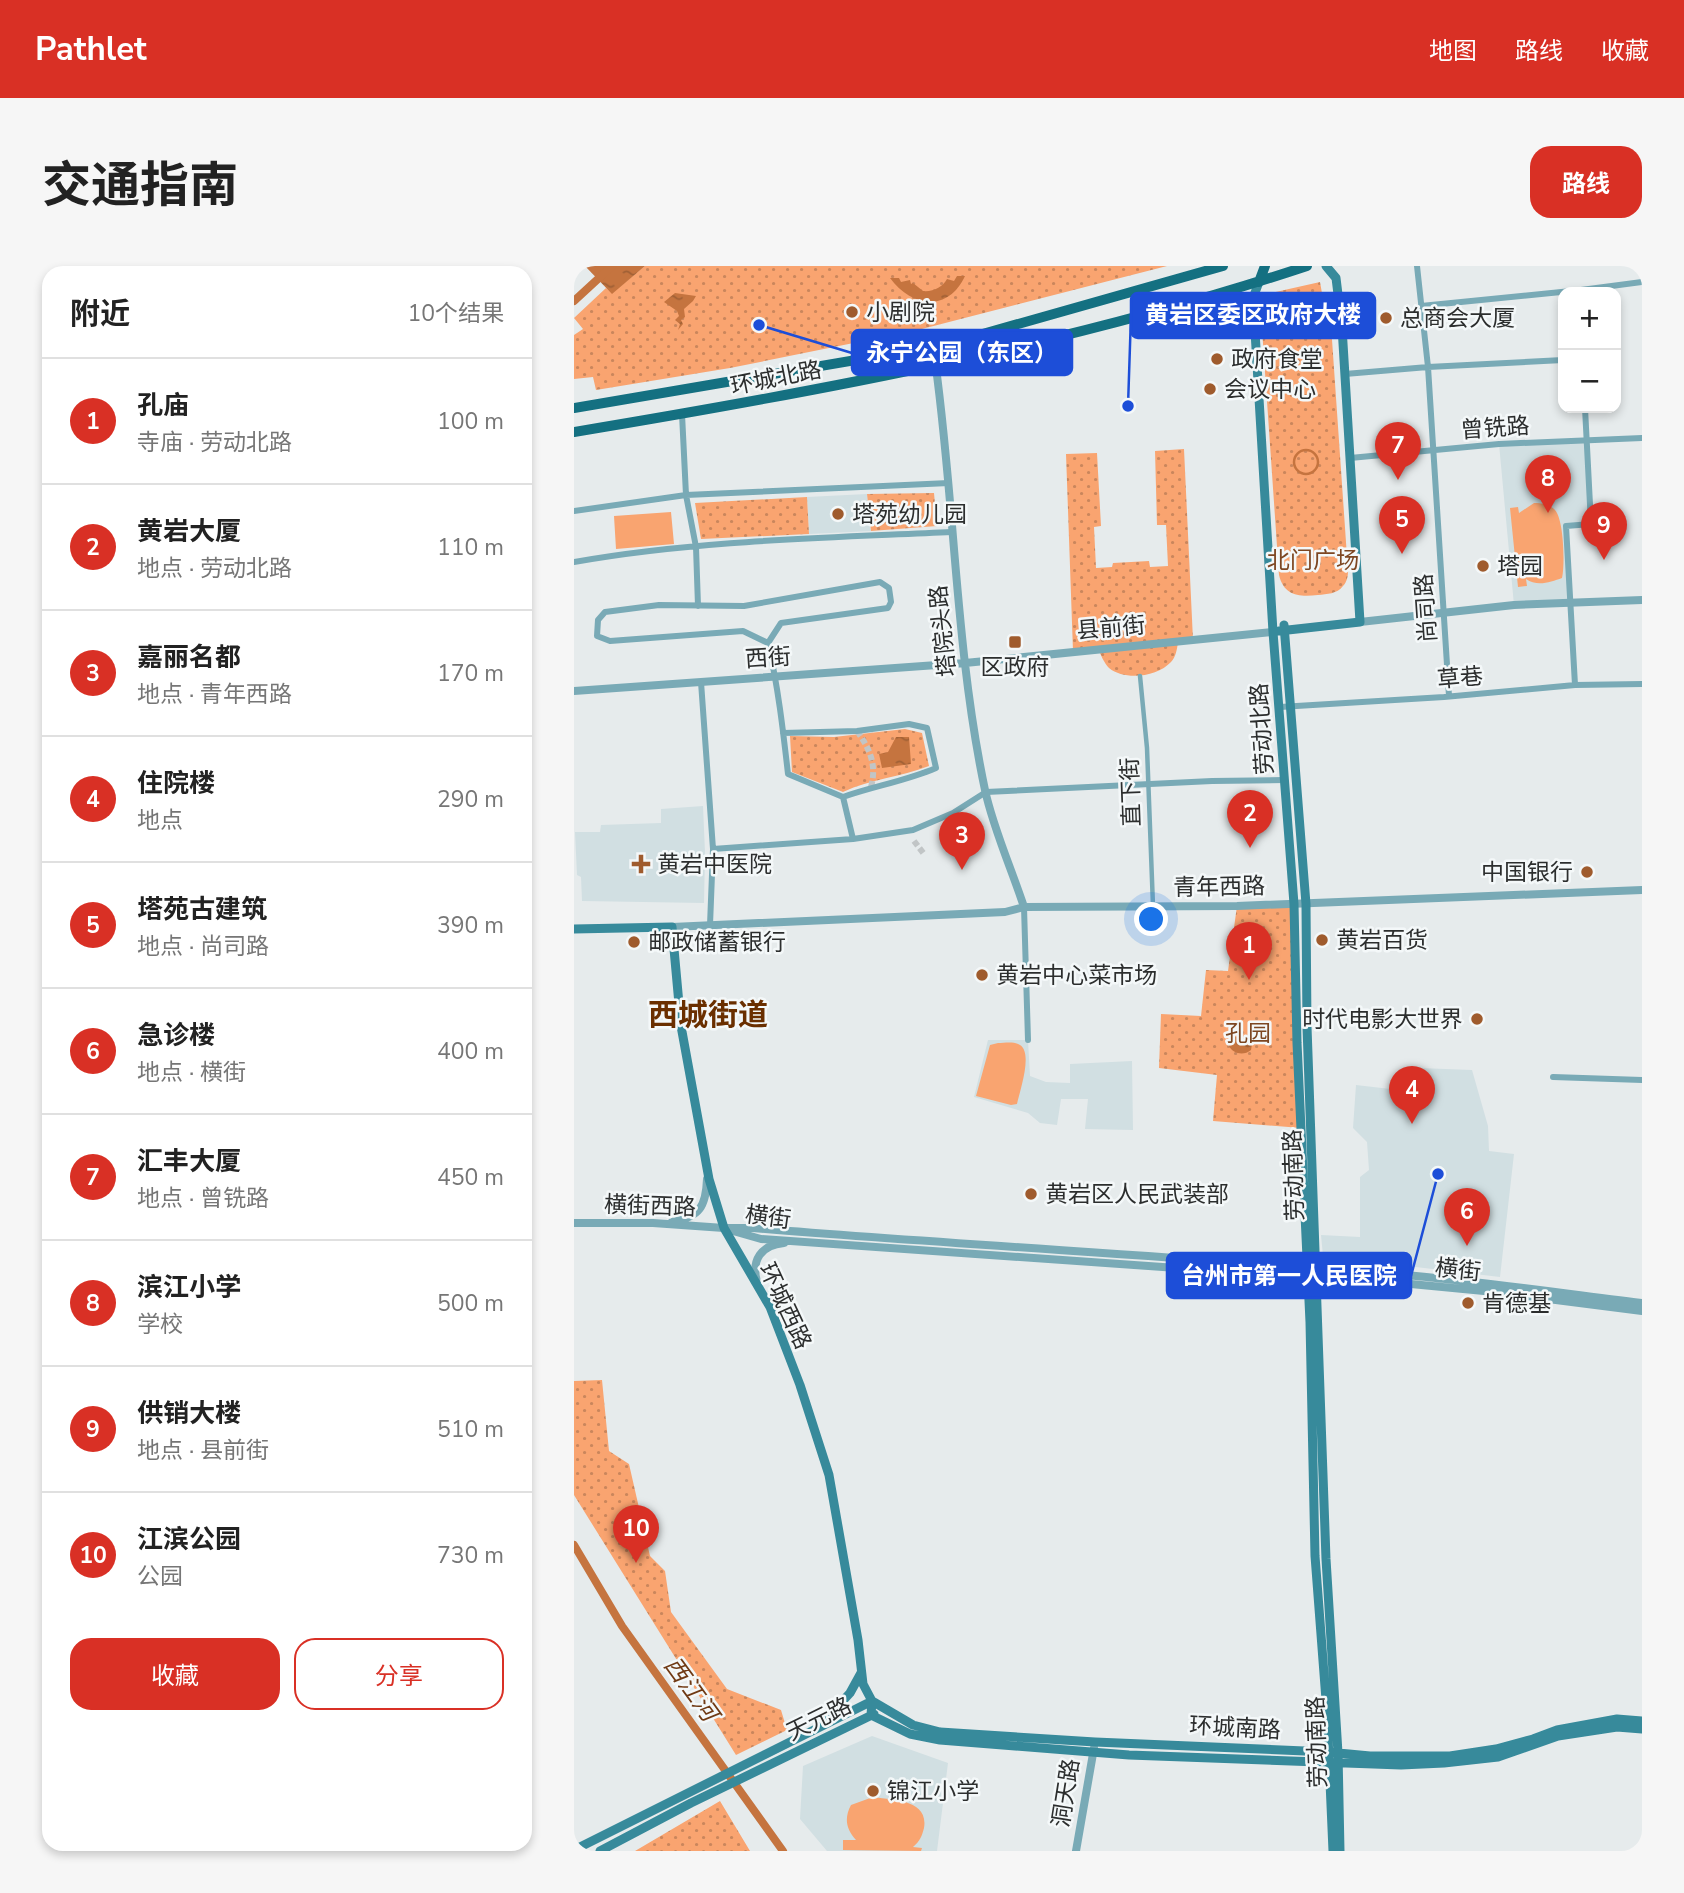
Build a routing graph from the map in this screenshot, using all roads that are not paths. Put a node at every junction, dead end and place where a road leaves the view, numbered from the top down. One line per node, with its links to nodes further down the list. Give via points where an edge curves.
1 (1223, 266): 11 (main road, 环城北路)
2 (1265, 266): 6 (main road, 劳动北路)
3 (1307, 266): 6 (main road, 环城北路)
4 (1326, 266): 15 (main road, via 1336,278)
5 (1417, 266): 10 (street, 尚司路)
6 (1259, 282): 13 (main road, 环城北路, via 1114,324); 36 (main road, 劳动北路, via 1254,303)
7 (1642, 282): 8 (street)
8 (1608, 287)
9 (1558, 293): 10 (street)
10 (1421, 306): 14 (street, 尚司路)
11 (933, 346): 13 (street, 塔院头路); 16 (main road, 环城北路)
12 (1558, 360): 14 (street)
13 (935, 365): 18 (main road, 环城北路); 24 (street, 塔院头路)
14 (1428, 367): 15 (street); 22 (street, 尚司路)
15 (1345, 374): 23 (main road)
16 (574, 408)
17 (1585, 413): 21 (street)
18 (682, 414): 19 (main road, 环城北路); 25 (street)
19 (574, 432)
20 (1642, 438): 21 (street, 曾铣路)
21 (1586, 440): 22 (street, 曾铣路); 31 (street, via 1591,524 1566,526)
22 (1433, 450): 23 (street, 曾铣路); 33 (street, 尚司路)
23 (1350, 458): 34 (main road)
24 (949, 483): 25 (street); 27 (street, 塔院头路)
25 (686, 495): 26 (street); 28 (street)
26 (574, 511)
27 (952, 532): 28 (street); 38 (street, 塔院头路)
28 (696, 547): 29 (street); 32 (street)
29 (574, 562)
30 (1642, 600): 31 (street, 县前街)
31 (1572, 603): 33 (street, 县前街); 43 (street)
32 (698, 606): 37 (street, via 659,605 605,612 598,620 597,636 610,641 743,631); 37 (street, via 744,606 880,582 889,588 888,608 780,623)
33 (1444, 613): 34 (street, 县前街); 45 (street, 尚司路)
34 (1360, 619): 35 (main road, 县前街)
35 (1284, 628): 36 (main road, 县前街); 46 (main road, 劳动南路)
36 (1273, 629): 38 (street, 县前街); 46 (main road, 劳动北路)
37 (768, 643): 40 (street)
38 (965, 663): 40 (street, 西街); 50 (street, 塔院头路)
39 (1140, 676): 49 (street, 直下街)
40 (776, 677): 41 (street, 西街); 47 (street)
41 (701, 682): 44 (street, 西街); 55 (street)
42 (1642, 684): 43 (street, 草巷)
43 (1575, 685): 45 (street, 草巷)
44 (574, 691)
45 (1449, 696): 46 (street, 草巷)
46 (1285, 706): 48 (main road, 劳动北路); 58 (main road, 劳动南路)
47 (783, 733): 51 (street, via 788,774); 51 (street, via 909,724 927,728 936,768)
48 (1285, 780): 49 (street); 57 (main road, 劳动北路)
49 (1149, 784): 50 (street); 60 (street, 直下街)
50 (986, 792): 52 (street); 59 (street, 塔院头路)
51 (843, 797): 53 (street)
52 (913, 830): 53 (street); 54 (street)
53 (853, 839): 55 (street)
54 (914, 841)
55 (713, 849): 61 (street)
56 (1642, 890): 58 (street, 青年西路)
57 (1294, 904): 58 (street, 青年西路); 60 (street, 青年西路); 73 (main road, 劳动北路, via 1297,1043)
58 (1306, 904): 73 (main road, 劳动南路)
59 (1024, 906): 60 (street, 青年西路); 61 (street, 青年西路, via 1005,912); 64 (street)
60 (1153, 907)
61 (710, 925): 62 (street, 青年西路)
62 (672, 927): 63 (main road); 67 (main road, 环城西路, via 681,1026)
63 (574, 929)
64 (1028, 1040)
65 (1553, 1077): 66 (street)
66 (1642, 1080)
67 (707, 1169): 69 (street, via 707,1198 697,1213); 70 (main road, 环城西路)
68 (574, 1223): 69 (street, 横街西路)
69 (661, 1224): 70 (street, 横街西路)
70 (724, 1228): 71 (street, 横街, via 761,1238); 72 (street, 横街); 74 (main road, 环城西路)
71 (804, 1241): 72 (street, 横街); 74 (street, via 774,1244 758,1255 754,1269)
72 (1030, 1253): 73 (street, 横街)
73 (1312, 1271): 75 (street, 横街, via 1459,1281); 76 (street, 横街); 86 (main road, 劳动南路)
74 (759, 1288): 77 (main road, 环城西路, via 800,1385 829,1475)
75 (1642, 1303)
76 (1642, 1311)
77 (861, 1673): 78 (main road, 环城西路); 83 (main road, via 831,1716)
78 (872, 1701): 79 (main road, 环城南路); 80 (main road); 83 (main road, 天元路)
79 (884, 1708): 80 (main road, 天元路); 84 (main road, 环城南路, via 913,1725 940,1731)
80 (871, 1715): 85 (main road, via 910,1734 940,1740); 87 (main road, 天元路)
81 (1642, 1721): 86 (main road, 环城南路, via 1593,1723 1496,1749 1450,1756)
82 (1642, 1729): 86 (main road, via 1617,1727 1558,1736 1498,1756 1444,1763)
83 (804, 1734): 87 (main road, 天元路)
84 (1095, 1742): 85 (street, 洞天路); 86 (main road, 环城南路)
85 (1093, 1752): 86 (main road); 90 (street, 洞天路)
86 (1333, 1757): 91 (main road, 劳动南路); 92 (main road, 劳动南路)
87 (689, 1799): 88 (main road, via 653,1809); 89 (main road)
88 (574, 1850)
89 (600, 1851)
90 (1076, 1851)
91 (1333, 1851)
92 (1340, 1851)

